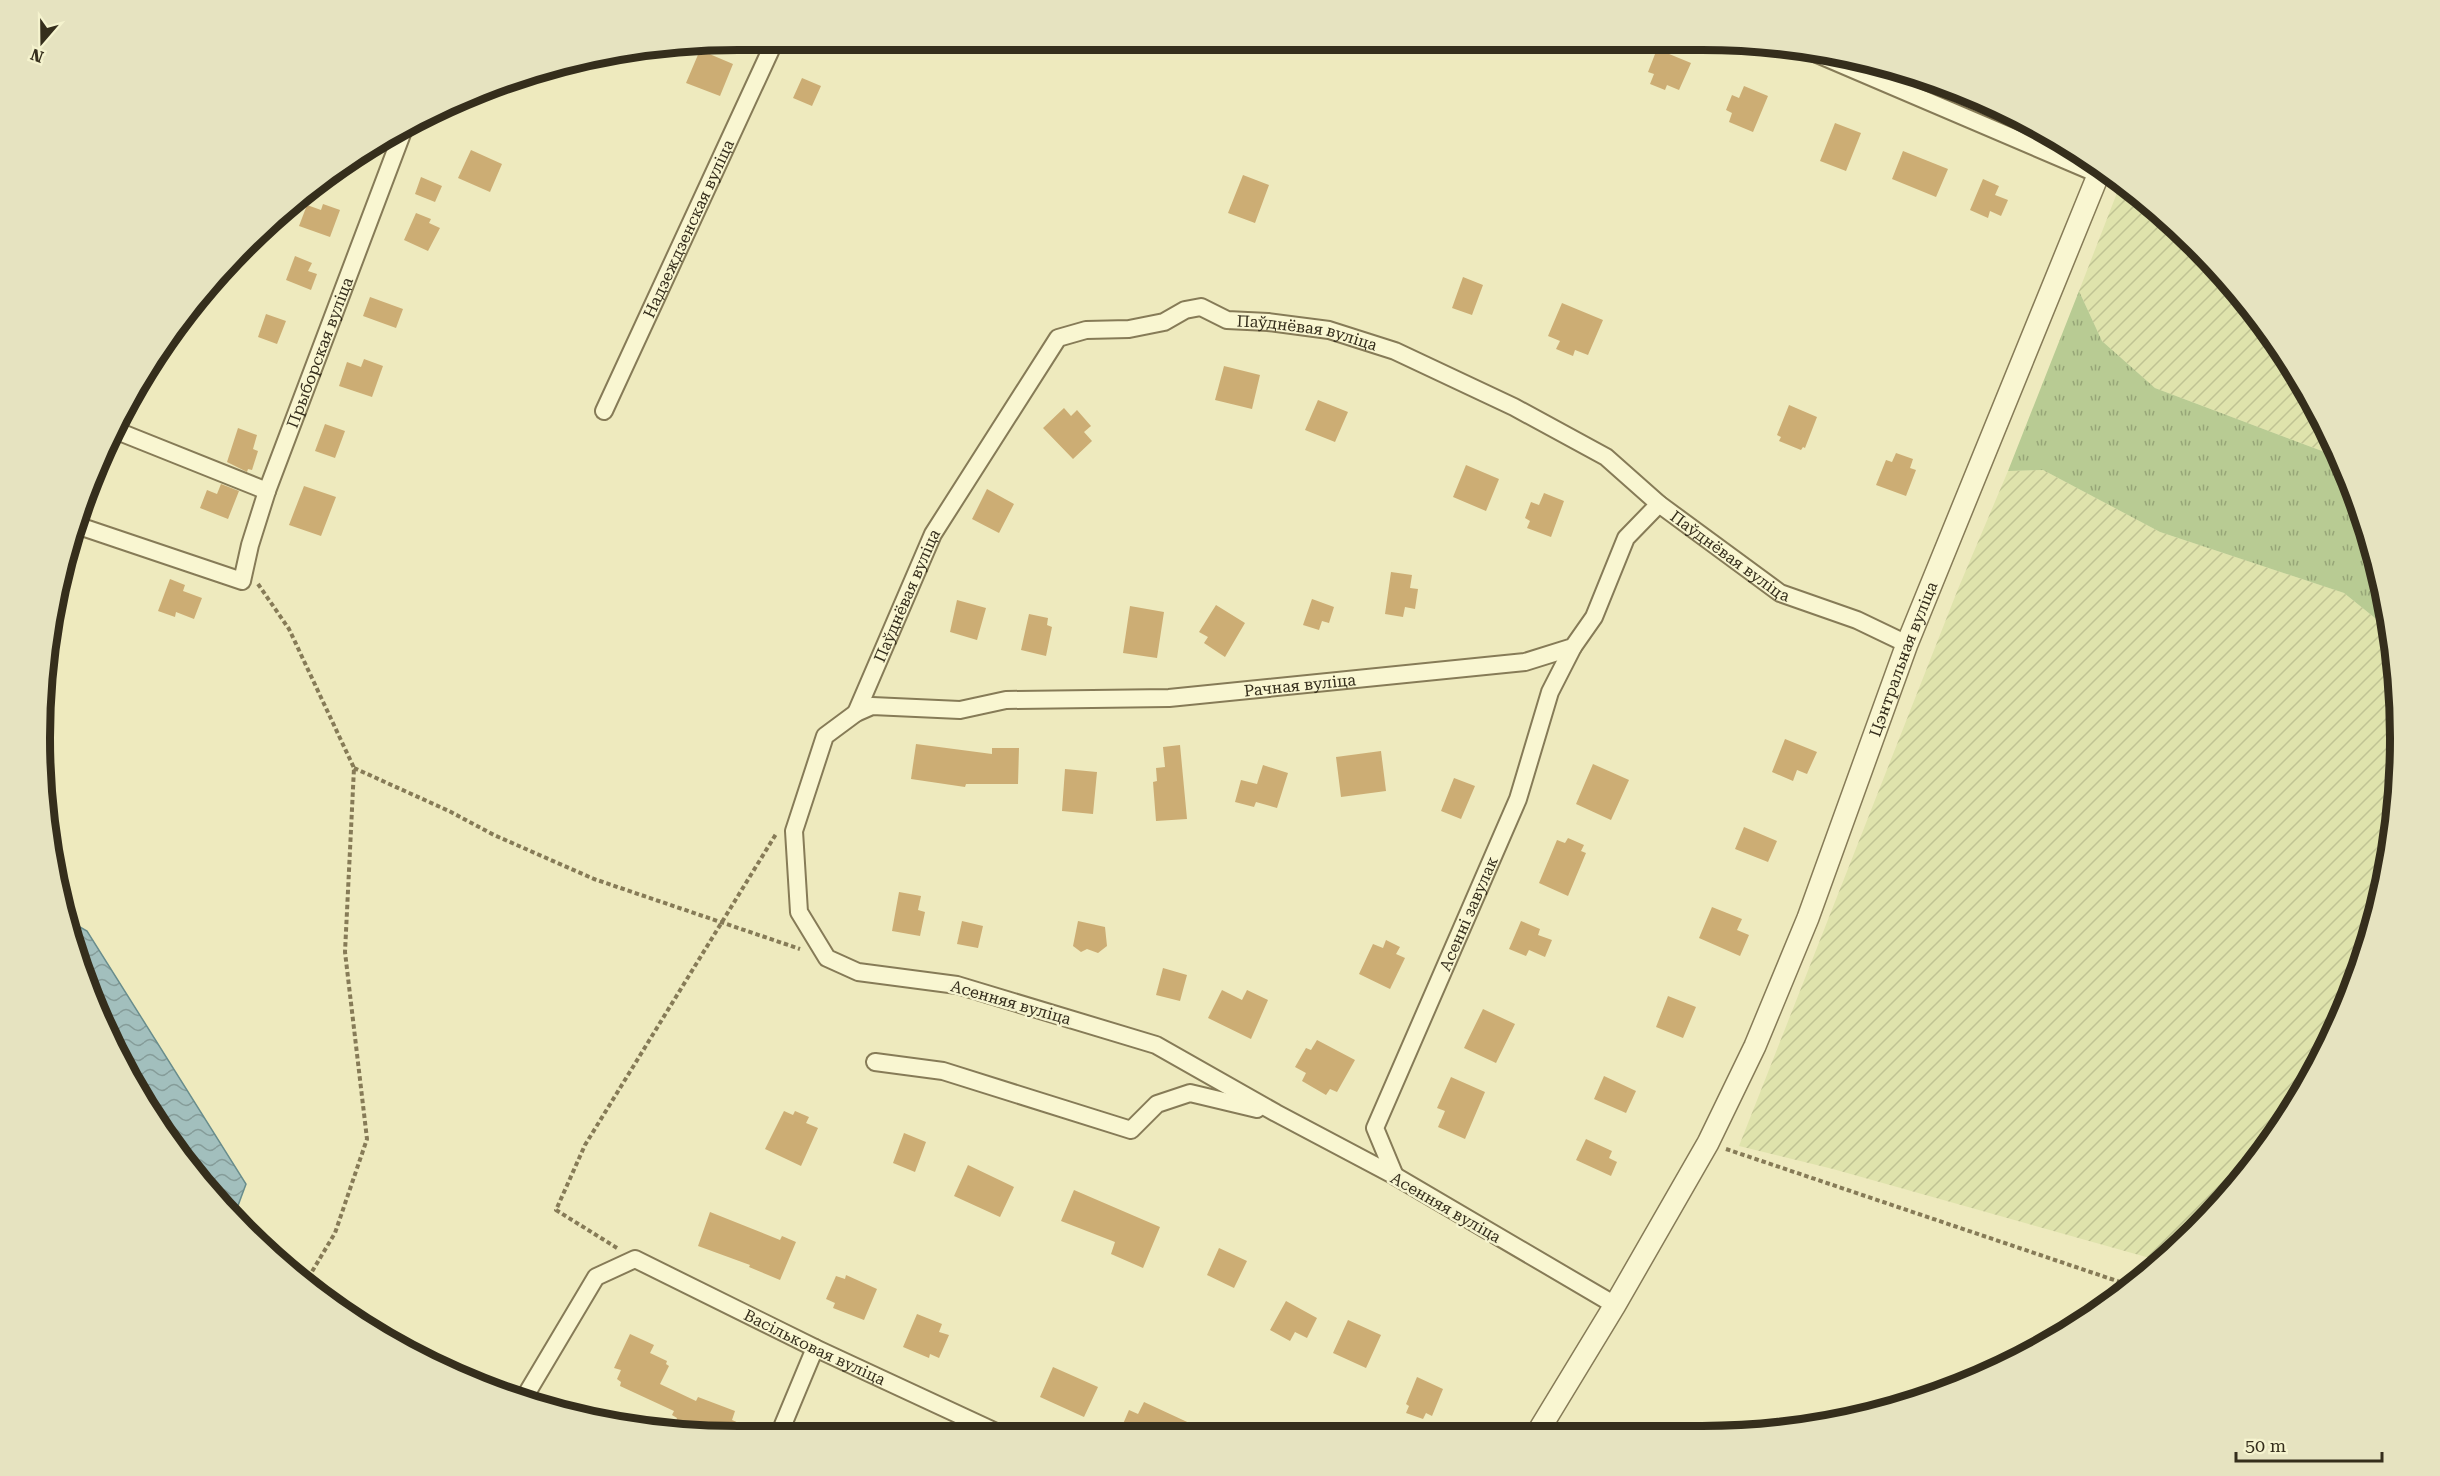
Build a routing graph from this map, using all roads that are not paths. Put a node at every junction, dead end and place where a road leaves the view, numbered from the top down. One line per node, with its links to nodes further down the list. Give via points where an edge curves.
1 (771, 49): 6 (street, Надзеждзенская вуліца)
2 (1843, 65): 4 (street)
3 (400, 139): 8 (street, Прыборская вуліца)
4 (2081, 163)
5 (2097, 175): 11 (street, Цэнтральная вуліца)
6 (604, 411)
7 (121, 433): 8 (street)
8 (267, 491): 10 (street, Прыборская вуліца, via 244,574)
9 (1659, 504): 11 (street, Паўднёвая вуліца, via 1780,593 1857,620); 12 (street, via 1626,538 1594,617); 13 (street, Паўднёвая вуліца, via 1606,457 1514,407 1395,351 1329,330 1227,320 1201,307 1185,310 1164,322 1086,330 1058,338 933,534)
10 (83, 527)
11 (1907, 644): 17 (street, Цэнтральная вуліца, via 1808,918 1755,1046 1708,1143)
12 (1573, 647): 13 (street, Рачная вуліца, via 1525,662 1169,698 1006,700 960,710 872,706); 16 (street, Асенні завулак, via 1550,692 1518,799 1375,1128)
13 (855, 713): 15 (street, Асенняя вуліца, via 825,736 794,831 799,912 827,958 858,972 957,985 1156,1045)
14 (875, 1062): 15 (street, Асенняя вуліца, via 943,1071 1131,1130 1157,1104 1190,1093)
15 (1276, 1113): 16 (street, Асенняя вуліца)
16 (1395, 1176): 17 (street, Асенняя вуліца)
17 (1615, 1305): 22 (street, Цэнтральная вуліца)
18 (815, 1347): 19 (street, Васільковая вуліца, via 635,1259 596,1277); 20 (street); 21 (street, Васільковая вуліца)
19 (527, 1393)
20 (782, 1426)
21 (983, 1426)
22 (1541, 1426)

